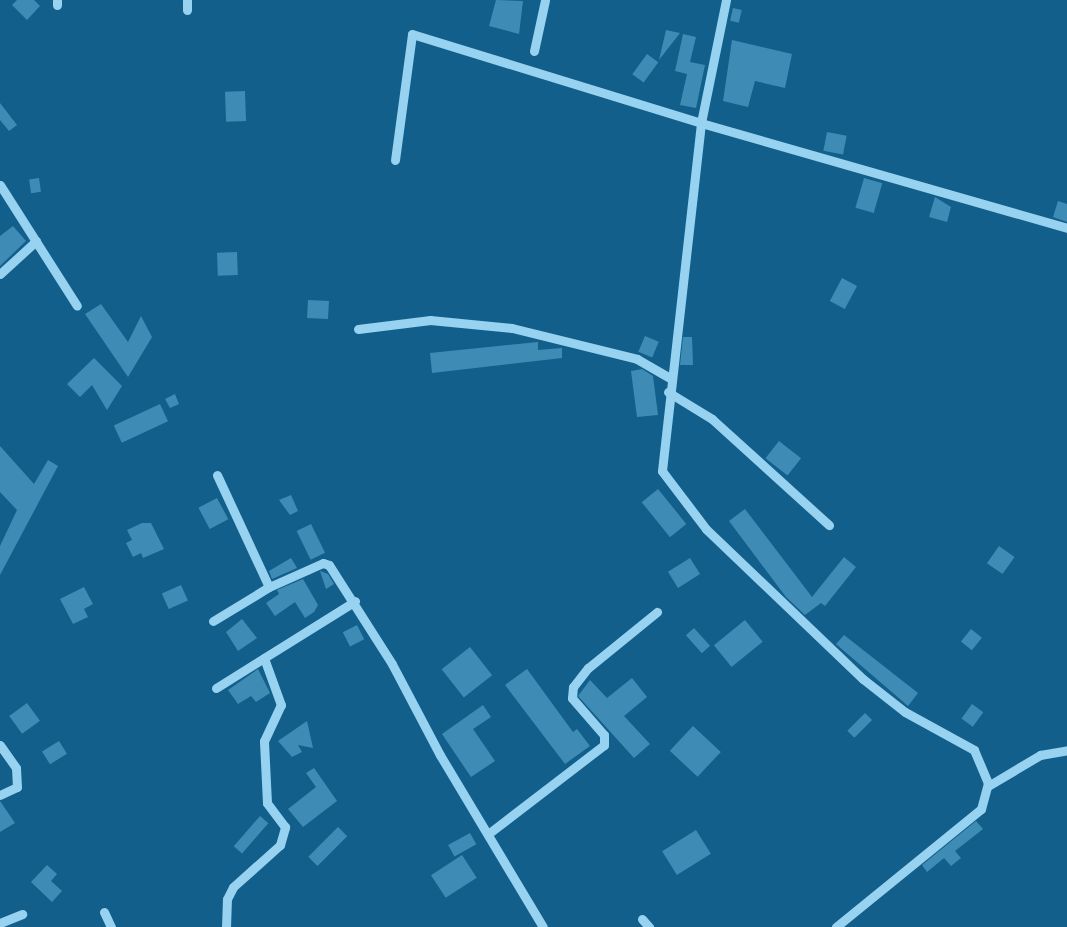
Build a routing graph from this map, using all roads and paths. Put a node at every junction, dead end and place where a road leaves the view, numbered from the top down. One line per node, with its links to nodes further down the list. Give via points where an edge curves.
1 (546, 0): 3 (street)
2 (726, 0): 4 (street)
3 (534, 51)
4 (701, 123): 5 (street, via 412,34); 7 (street); 12 (street)
5 (395, 160)
6 (0, 185): 8 (street)
7 (1067, 228)
8 (36, 241): 9 (street); 10 (street)
9 (0, 274)
10 (77, 306)
11 (358, 329): 12 (street, via 430,320 527,330 638,359)
12 (670, 378): 13 (street)
13 (668, 392): 15 (street, via 712,419); 24 (street, via 661,462 675,494 706,529 863,679 905,712 974,750 984,764)
14 (218, 474): 16 (street)
15 (830, 525)
16 (269, 586): 17 (street, via 326,562); 19 (street)
17 (355, 602): 20 (street); 26 (street)
18 (656, 612): 26 (street, via 595,662 573,687 572,698 604,736 604,745)
19 (213, 621)
20 (264, 658): 21 (street); 32 (street, via 280,705 264,741 267,803 285,827 280,845 233,887 227,899)
21 (216, 688)
22 (0, 745): 25 (street, via 16,768 17,787)
23 (1067, 750): 24 (street, via 1040,755)
24 (988, 786): 35 (street, via 981,809)
25 (0, 795)
26 (488, 834): 33 (street)
27 (104, 912): 31 (street)
28 (22, 914): 30 (street)
29 (642, 919): 34 (street)
30 (0, 923)
31 (111, 927)
32 (226, 927)
33 (543, 927)
34 (649, 927)
35 (836, 927)

